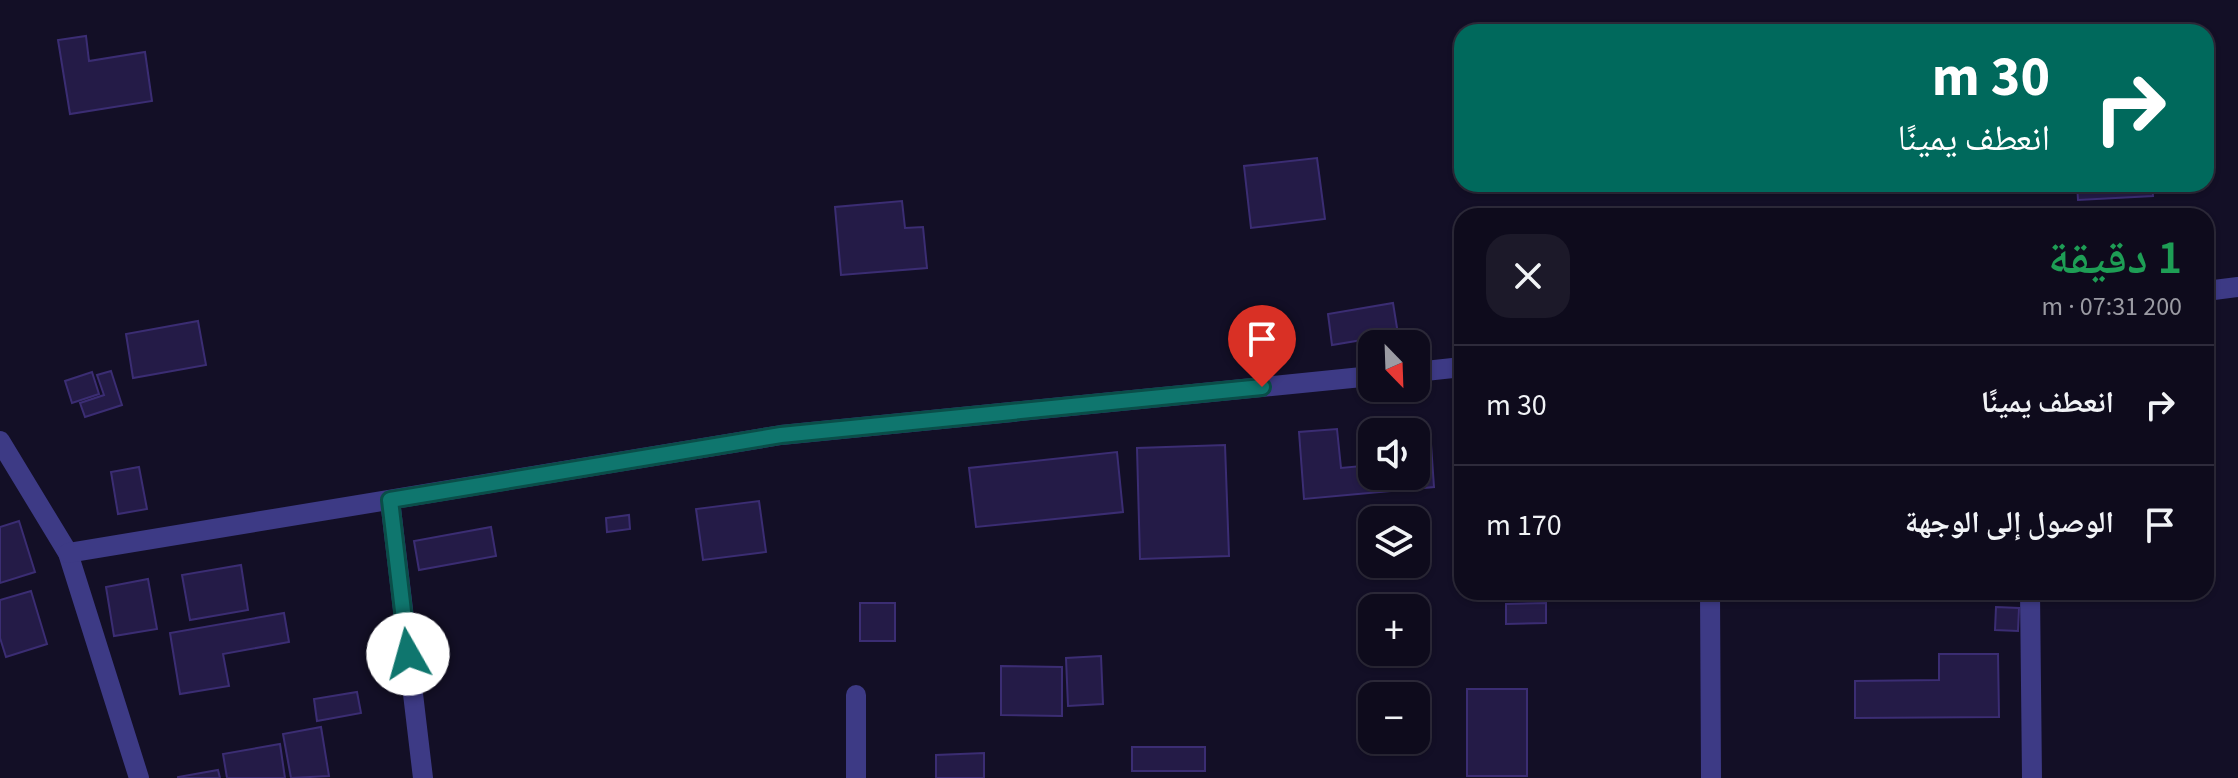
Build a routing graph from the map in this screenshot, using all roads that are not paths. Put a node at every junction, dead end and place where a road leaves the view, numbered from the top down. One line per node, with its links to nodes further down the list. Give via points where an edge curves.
1 (2238, 287): 2 (street)
2 (2214, 290)
3 (1454, 368): 4 (street)
4 (1430, 370)
5 (1358, 377): 7 (street, via 781,435)
6 (0, 441): 8 (street)
7 (390, 500): 8 (street); 13 (street)
8 (68, 553): 12 (street)
9 (1710, 600): 15 (street)
10 (2030, 600): 16 (street)
11 (856, 695): 14 (street)
12 (139, 778)
13 (423, 778)
14 (856, 778)
15 (1711, 778)
16 (2032, 778)

